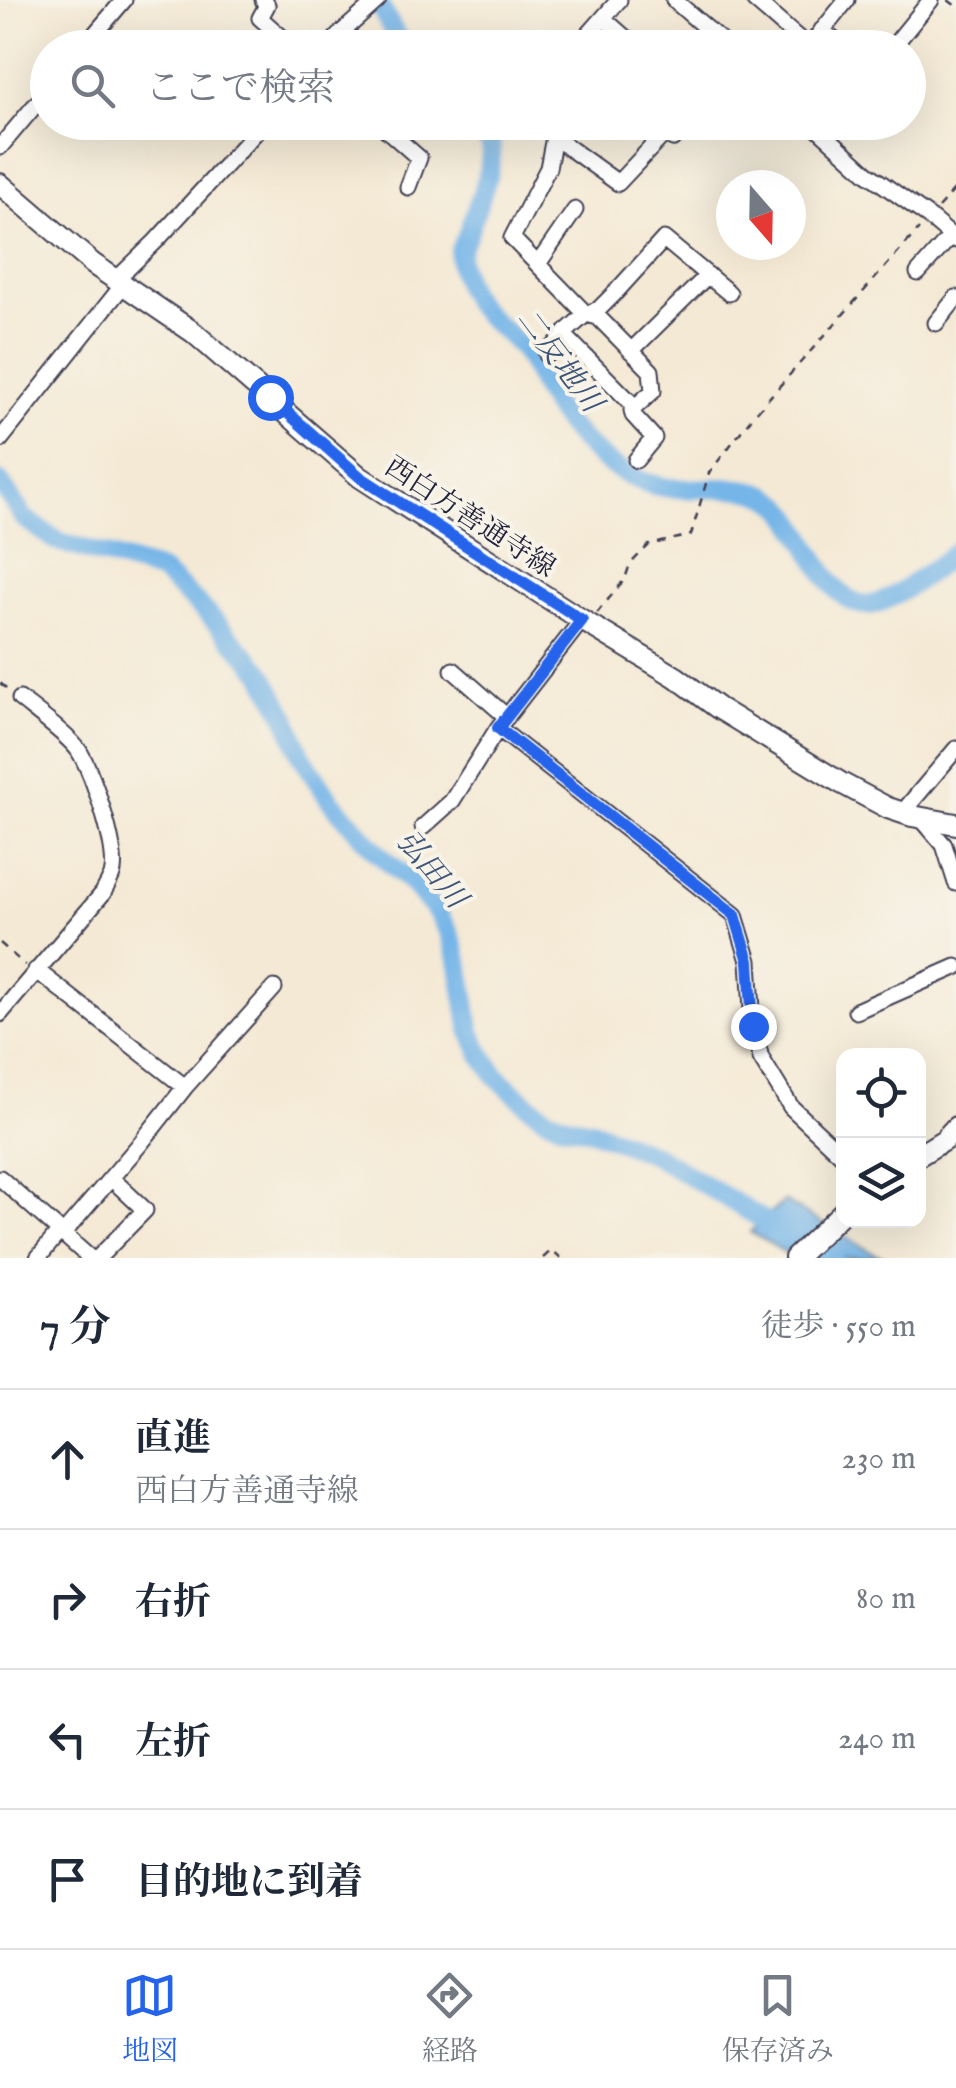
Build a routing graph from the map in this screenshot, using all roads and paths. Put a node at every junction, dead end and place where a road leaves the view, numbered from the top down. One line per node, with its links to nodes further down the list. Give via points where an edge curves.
1 (124, 0): 12 (street)
2 (262, 0): 13 (street, via 267,4 260,18)
3 (619, 0): 11 (street)
4 (674, 0): 17 (street)
5 (754, 0): 18 (street)
6 (931, 0): 20 (street)
7 (948, 0): 10 (path)
8 (842, 2): 19 (street)
9 (372, 6): 14 (street)
10 (956, 6)
11 (602, 18): 15 (street); 16 (street)
12 (98, 30)
13 (274, 30)
14 (343, 30)
15 (592, 30)
16 (616, 30)
17 (708, 30)
18 (788, 30)
19 (822, 30)
20 (907, 30)
21 (30, 111): 28 (street)
22 (249, 140): 38 (street)
23 (398, 140): 30 (street, via 419,158)
24 (553, 140): 35 (street, via 548,168 512,238)
25 (559, 140): 26 (street, via 618,184)
26 (658, 140)
27 (831, 140): 33 (street)
28 (0, 147)
29 (0, 184): 38 (main road, 西白方善通寺線)
30 (408, 187)
31 (956, 188): 33 (path)
32 (575, 210): 35 (street)
33 (929, 218): 34 (street); 49 (path, via 709,473 691,535 648,545 600,611)
34 (954, 238): 36 (street)
35 (538, 264): 41 (street)
36 (918, 273)
37 (708, 275): 39 (street); 41 (street, via 664,239 599,309); 44 (street)
38 (119, 282): 47 (street); 49 (main road, 西白方善通寺線, via 192,332 360,477)
39 (729, 293)
40 (956, 298): 42 (street)
41 (586, 314): 43 (street); 44 (street, via 598,317)
42 (936, 323)
43 (564, 335): 45 (street); 46 (street)
44 (631, 351): 46 (street, via 651,371 653,391)
45 (547, 355)
46 (635, 407): 48 (street, via 632,416 654,438)
47 (0, 440)
48 (636, 460)
49 (582, 620): 52 (street); 54 (main road, 西白方善通寺線, via 840,784)
50 (454, 670): 52 (street)
51 (20, 699): 60 (street, via 78,748 112,850 113,873 103,892)
52 (503, 722): 56 (street, via 452,801); 66 (street, via 735,915 749,961 761,1058 791,1107)
53 (956, 749): 54 (street)
54 (911, 815): 55 (main road, 西白方善通寺線); 57 (street, via 944,845)
55 (956, 824)
56 (424, 827)
57 (956, 882)
58 (0, 943): 60 (path)
59 (956, 967): 62 (street)
60 (35, 971): 63 (street); 64 (street)
61 (274, 988): 64 (street)
62 (856, 1011)
63 (0, 1014)
64 (185, 1087): 69 (street)
65 (956, 1127): 67 (main road)
66 (836, 1149)
67 (926, 1151)
68 (0, 1178): 71 (street)
69 (111, 1178): 71 (street); 74 (street, via 144,1210)
70 (836, 1218): 77 (main road)
71 (60, 1234): 72 (street); 73 (street)
72 (38, 1258)
73 (90, 1258)
74 (98, 1258)
75 (544, 1258): 76 (path, via 552,1250)
76 (561, 1258)
77 (795, 1258)

